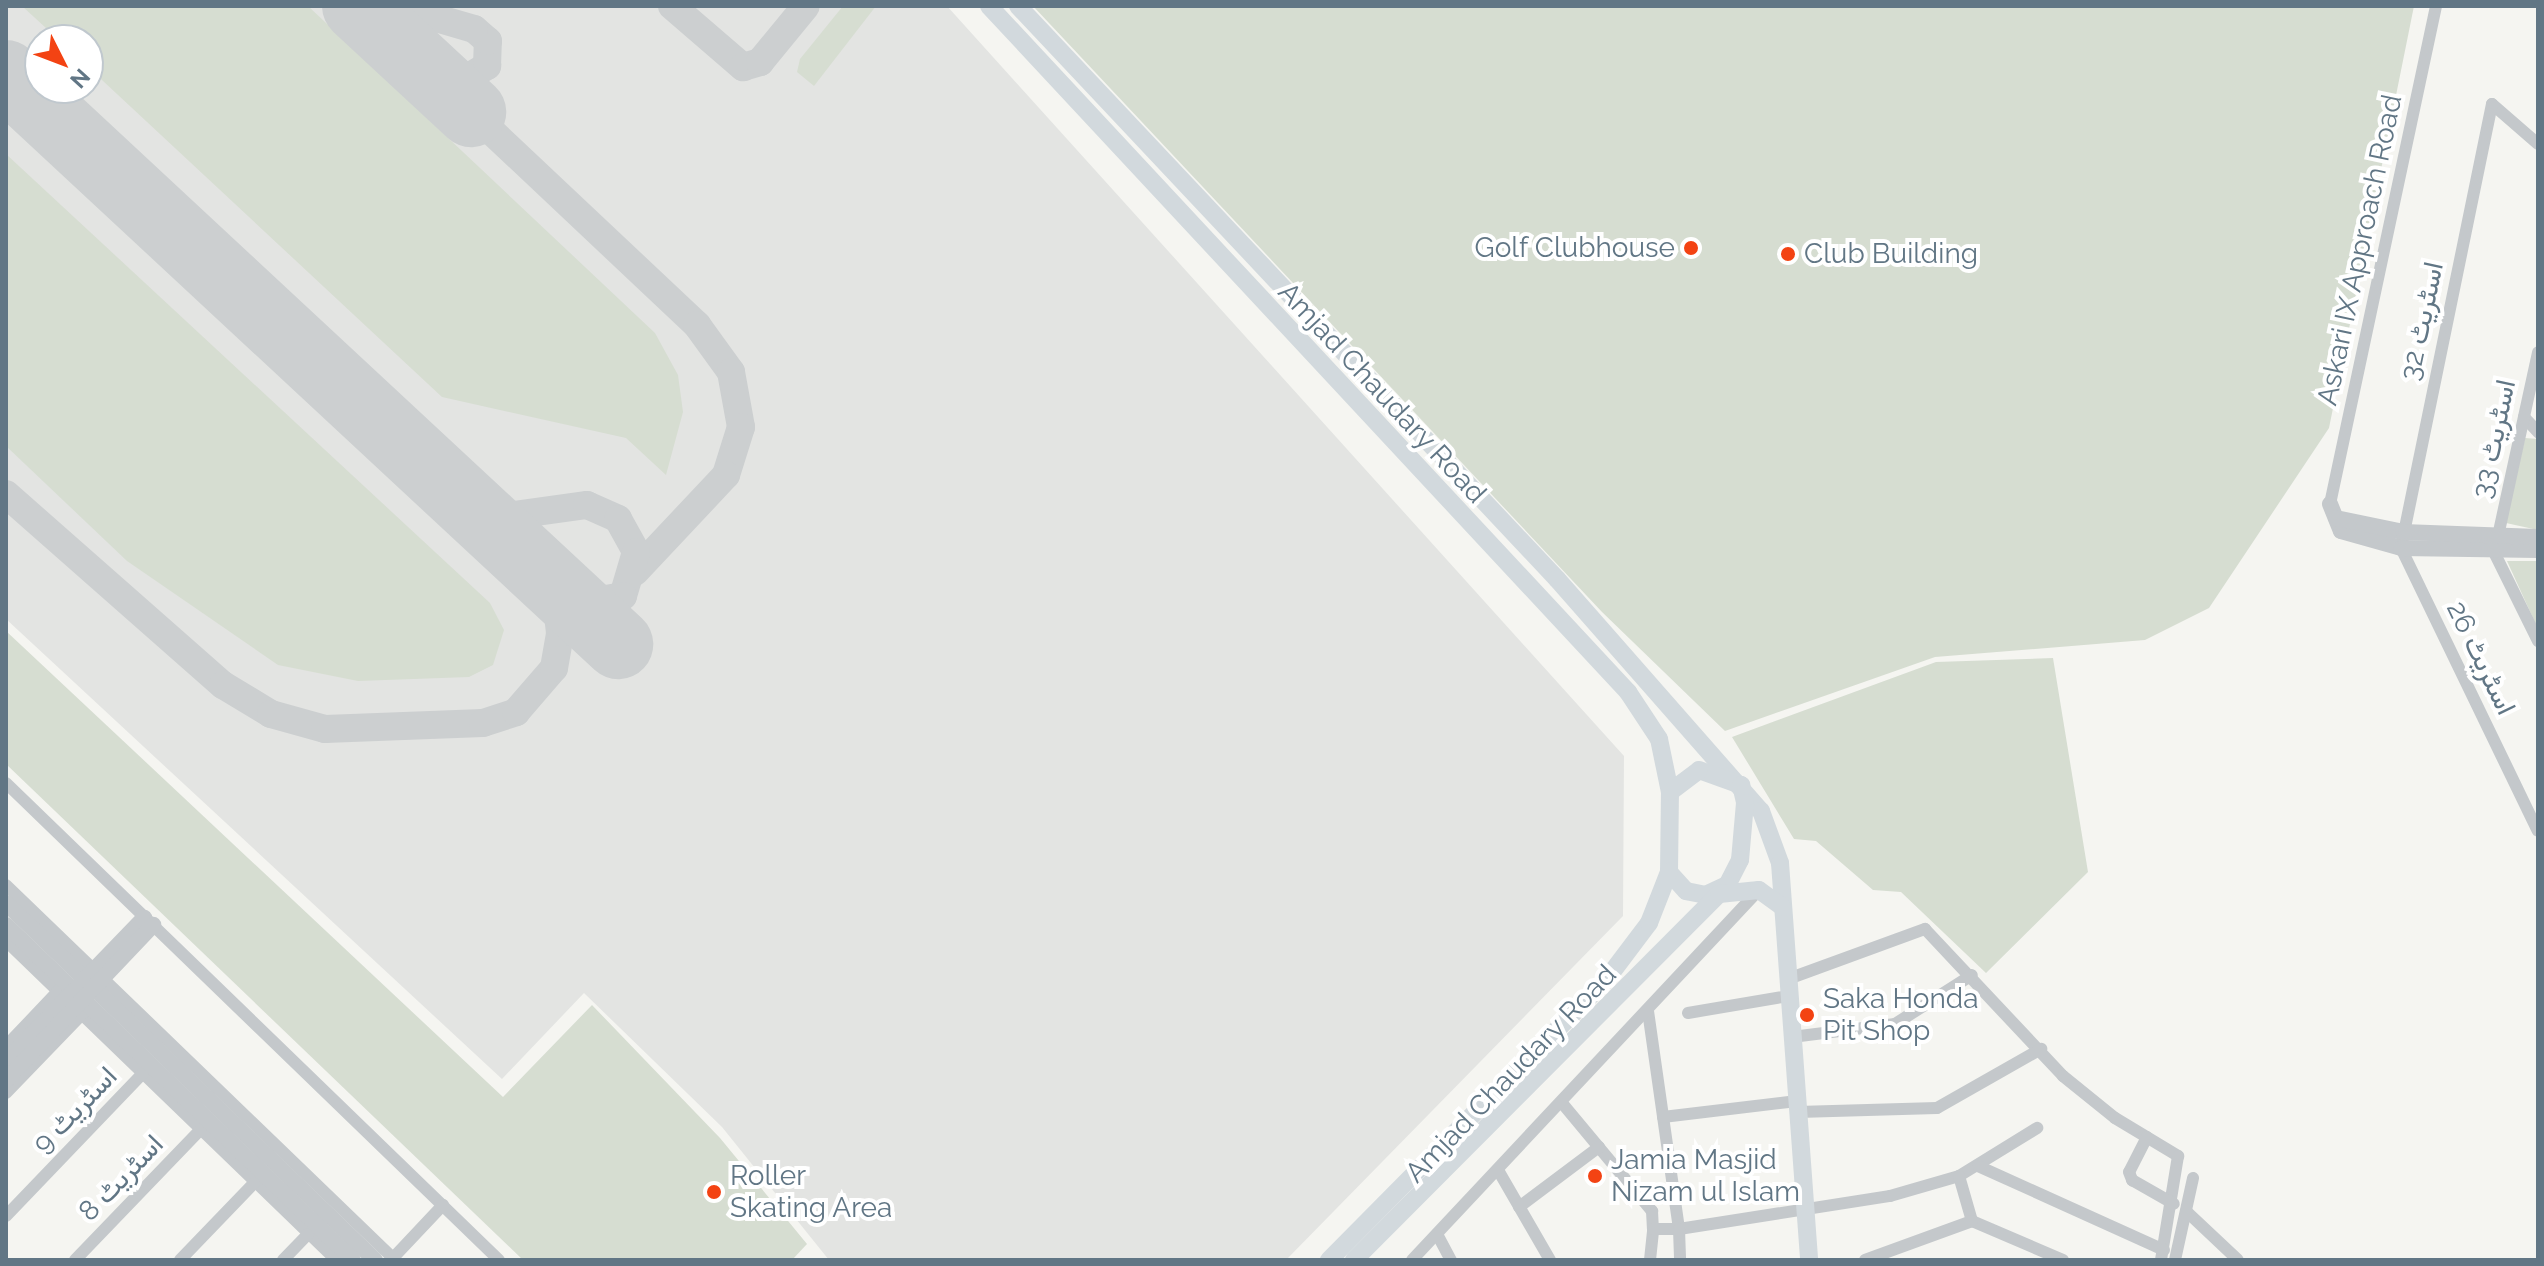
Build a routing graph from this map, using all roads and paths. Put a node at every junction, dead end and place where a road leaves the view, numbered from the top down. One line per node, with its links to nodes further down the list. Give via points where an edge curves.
1 (989, 6): 16 (main road, Amjad Chaudary Road, via 1628,692 1659,739)
2 (1018, 6): 15 (main road, Amjad Chaudary Road, via 1557,579)
3 (2436, 6): 8 (street, Askari IX Approach Road)
4 (2538, 144): 10 (street, اسٹریٹ 32, via 2492,104)
5 (2538, 352): 6 (street, اسٹریٹ 33)
6 (2524, 417): 7 (street); 11 (street, اسٹریٹ 33)
7 (2538, 432)
8 (2333, 511): 10 (street, via 2341,531)
9 (2538, 537): 11 (street)
10 (2402, 540): 11 (street); 17 (street, اسٹریٹ 26)
11 (2496, 543): 12 (street); 13 (street)
12 (2538, 550)
13 (2538, 641)
14 (6, 783): 24 (street)
15 (1741, 785): 16 (main road, via 1699,770); 21 (main road, Amjad Chaudary Road, via 1743,845); 23 (main road, Amjad Chaudary Road, via 1775,845)
16 (1670, 792): 18 (main road, Amjad Chaudary Road)
17 (2538, 831)
18 (1669, 872): 21 (main road, via 1686,891); 71 (main road, Amjad Chaudary Road, via 1649,923 1606,980)
19 (6, 885): 29 (street)
20 (1759, 890): 21 (main road); 23 (main road); 30 (street)
21 (1719, 894): 72 (main road, Amjad Chaudary Road)
22 (6, 903): 29 (street)
23 (1782, 907): 28 (main road, Amjad Chaudary Road)
24 (149, 922): 29 (street); 51 (street)
25 (6, 925): 29 (street)
26 (6, 941): 29 (street)
27 (1972, 975): 28 (street, via 1925,929); 32 (street, via 1895,1024); 34 (street)
28 (1788, 987): 31 (street); 32 (main road, Amjad Chaudary Road)
29 (84, 989): 33 (street); 35 (street); 36 (street); 37 (street); 38 (street); 63 (street); 68 (street); 69 (street)
30 (1648, 1011): 39 (street); 41 (street)
31 (1688, 1013)
32 (1792, 1037): 40 (main road, Amjad Chaudary Road)
33 (6, 1046)
34 (2041, 1049): 40 (street, via 1937,1108); 44 (street, via 2083,1093)
35 (6, 1061)
36 (144, 1072): 43 (street); 55 (street, اسٹریٹ 9)
37 (6, 1080)
38 (6, 1093)
39 (1562, 1103): 45 (street); 47 (street)
40 (1797, 1107): 41 (street); 54 (main road, Amjad Chaudary Road)
41 (1663, 1117): 58 (street)
42 (2037, 1128): 46 (street)
43 (201, 1129): 50 (street); 64 (street, اسٹریٹ 8)
44 (2147, 1137): 53 (street, via 2178,1156); 53 (street, via 2129,1172 2132,1180)
45 (1599, 1147): 52 (street); 57 (street, via 1652,1211)
46 (1978, 1166): 48 (street); 61 (street)
47 (1498, 1170): 52 (street); 60 (street)
48 (1959, 1176): 54 (street); 56 (street)
49 (2193, 1178): 53 (street)
50 (255, 1182): 59 (street); 65 (street)
51 (443, 1205): 63 (street); 70 (street)
52 (1519, 1207): 75 (street)
53 (2180, 1207): 61 (street); 81 (street); 82 (street)
54 (1805, 1211): 58 (street); 78 (main road, Amjad Chaudary Road)
55 (6, 1216)
56 (1972, 1221): 62 (street); 80 (street)
57 (1653, 1229): 58 (street); 76 (street)
58 (1679, 1229): 77 (street)
59 (308, 1234): 66 (street); 67 (street)
60 (1437, 1234): 73 (street); 74 (street)
61 (2162, 1255)
62 (1902, 1256): 79 (street)
63 (394, 1259)
64 (75, 1260)
65 (180, 1260)
66 (283, 1260)
67 (336, 1260)
68 (353, 1260)
69 (375, 1260)
70 (499, 1260)
71 (1329, 1260)
72 (1354, 1260)
73 (1412, 1260)
74 (1451, 1260)
75 (1550, 1260)
76 (1650, 1260)
77 (1680, 1260)
78 (1809, 1260)
79 (1865, 1260)
80 (2063, 1260)
81 (2175, 1260)
82 (2238, 1260)

